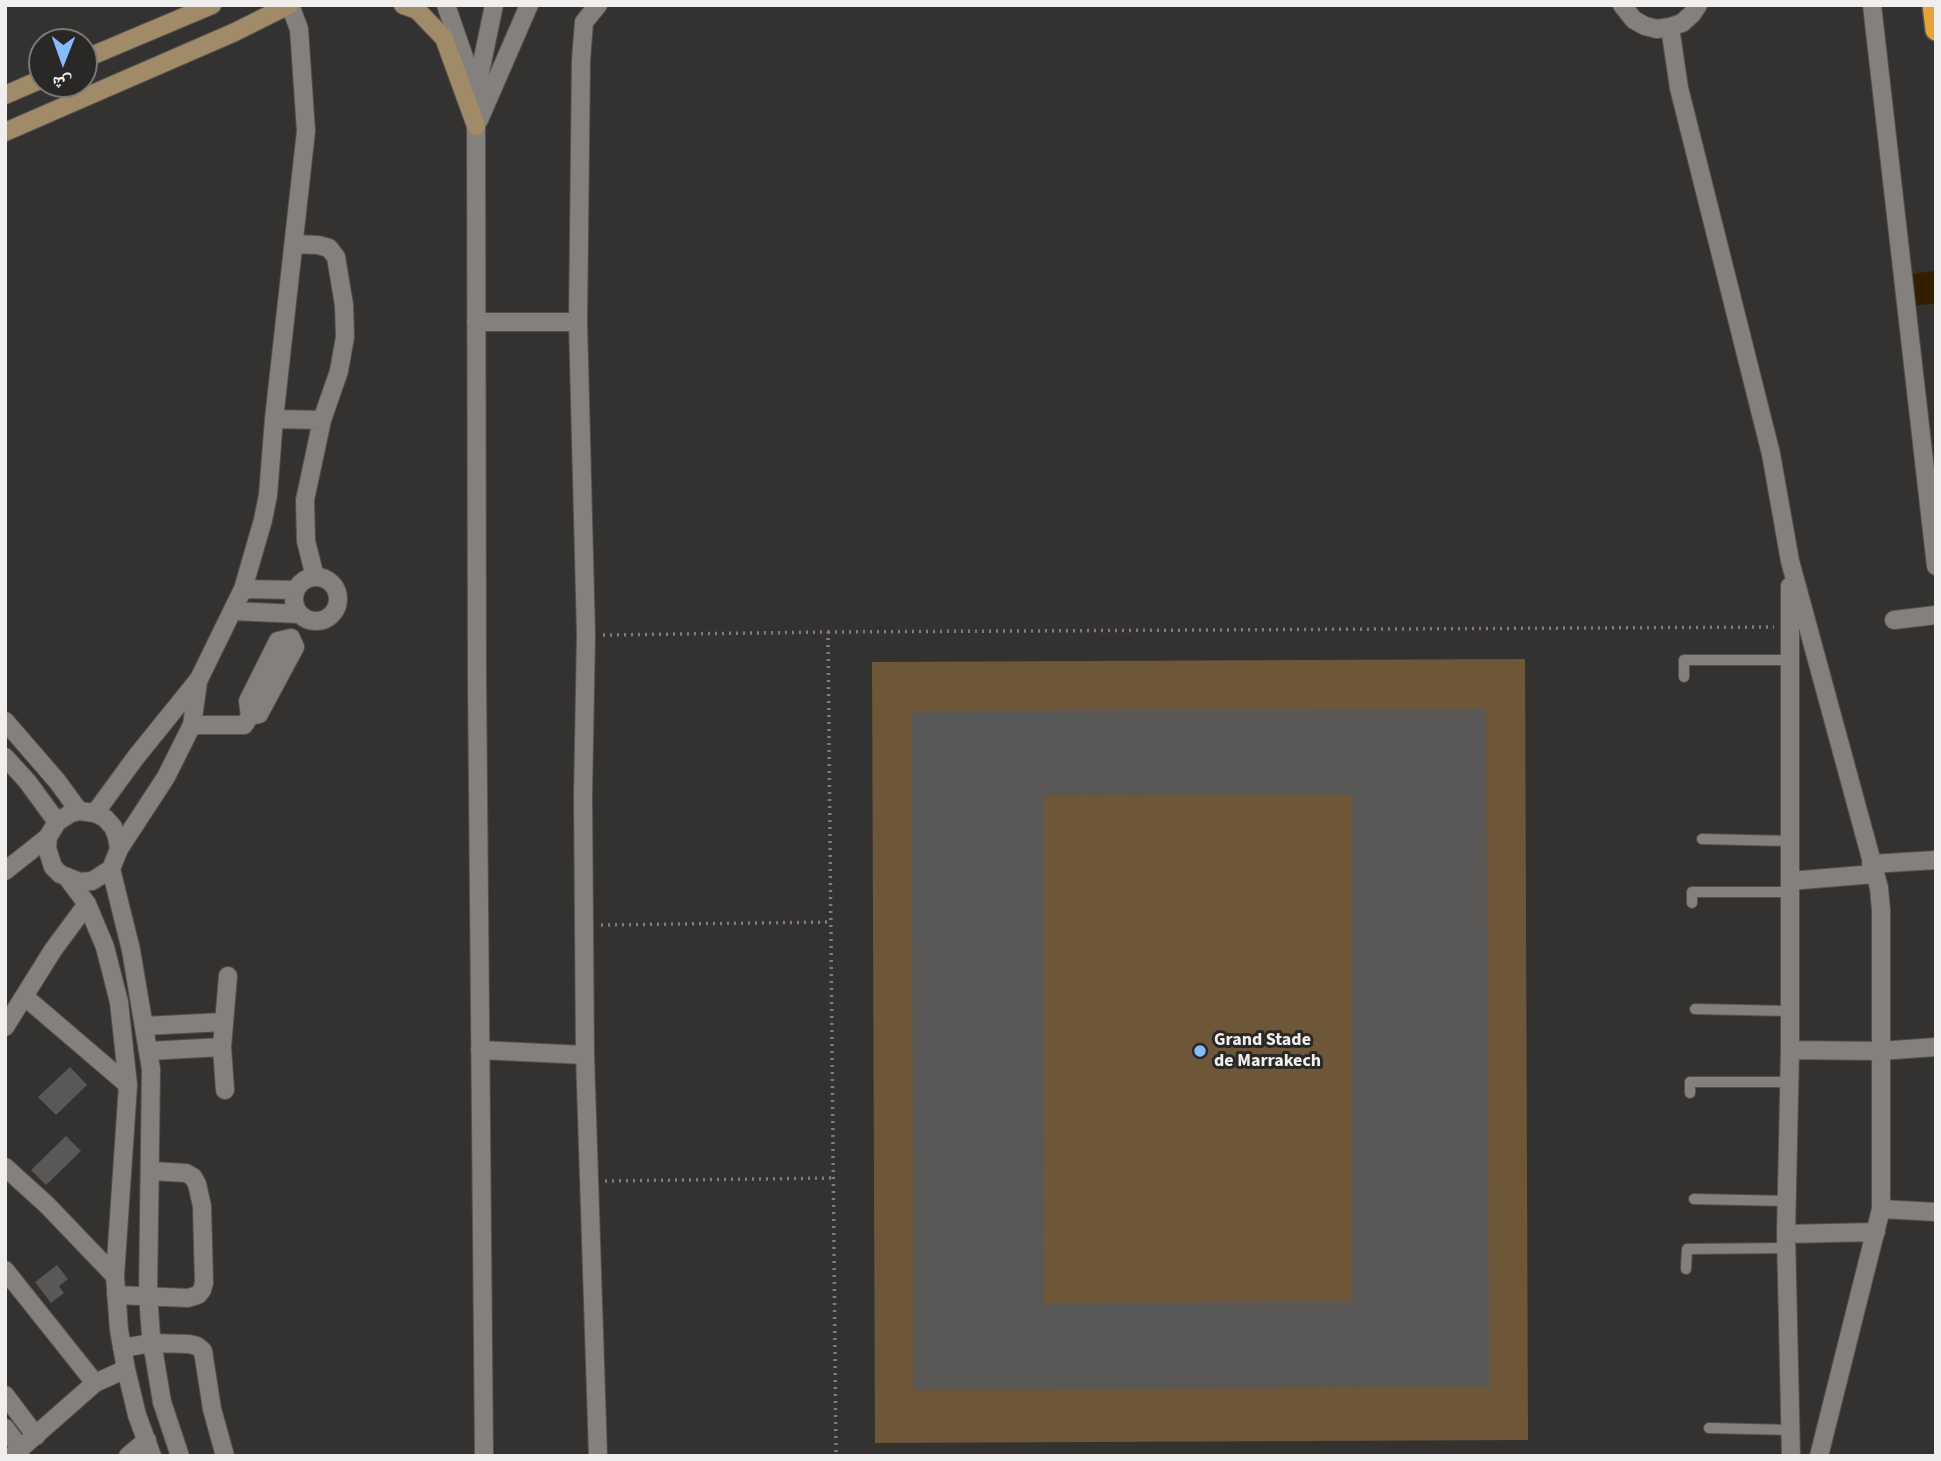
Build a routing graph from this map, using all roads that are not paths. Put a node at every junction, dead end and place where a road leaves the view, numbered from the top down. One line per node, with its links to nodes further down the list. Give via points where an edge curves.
1 (212, 5): 14 (street)
2 (290, 5): 19 (street); 20 (street, via 299,29 306,131)
3 (403, 5): 18 (street, via 417,10 444,38)
4 (446, 5): 16 (street)
5 (494, 5): 16 (street)
6 (528, 5): 18 (street)
7 (1622, 5): 12 (street, via 1645,26)
8 (1698, 5): 12 (street, via 1682,23)
9 (1872, 5): 26 (street)
10 (1933, 5): 13 (highway)
11 (589, 8): 22 (street, via 581,60)
12 (1670, 27): 25 (street, via 1679,88 1771,454)
13 (1936, 30)
14 (98, 54)
15 (28, 85): 17 (street)
16 (476, 92): 18 (street)
17 (5, 95)
18 (476, 126): 21 (street)
19 (5, 132)
20 (294, 244): 23 (street); 24 (street, via 329,248 336,257 344,305 339,371)
21 (476, 322): 22 (street); 65 (street)
22 (579, 322): 67 (street, via 586,635)
23 (274, 419): 24 (street); 28 (street, via 268,495)
24 (322, 420): 27 (street, via 305,500 306,541)
25 (1790, 561): 34 (street); 48 (street)
26 (1936, 566)
27 (315, 577): 29 (street, via 303,580); 32 (street, via 332,584 338,595 336,608 328,618 316,621)
28 (243, 589): 29 (street); 30 (street)
29 (295, 590): 32 (street, via 293,602)
30 (233, 611): 32 (street); 36 (street)
31 (1936, 615): 33 (street)
32 (301, 616): 38 (street, via 291,638 278,641 248,701 250,716 244,724)
33 (1894, 620)
34 (1790, 660): 35 (lane, via 1684,660); 44 (street)
35 (1684, 677)
36 (199, 679): 38 (street); 41 (street)
37 (5, 721): 41 (street)
38 (192, 725): 45 (street, via 166,777)
39 (5, 757): 40 (street)
40 (13, 778): 42 (street)
41 (87, 812): 42 (street, via 71,813); 45 (street, via 105,818 113,827)
42 (52, 830): 49 (street); 50 (street, via 47,848 53,867)
43 (1702, 839): 44 (lane)
44 (1789, 841): 51 (street)
45 (119, 849): 47 (street)
46 (1936, 860): 48 (street)
47 (111, 869): 50 (street, via 92,881); 61 (street)
48 (1872, 869): 51 (street); 66 (street, via 1881,910)
49 (5, 871)
50 (69, 880): 53 (street)
51 (1790, 887): 52 (lane, via 1692,892); 57 (street)
52 (1692, 903)
53 (87, 904): 55 (street); 60 (street, via 105,947)
54 (228, 975): 58 (street)
55 (24, 997): 59 (street); 69 (street)
56 (1695, 1009): 57 (lane)
57 (1789, 1011): 64 (street)
58 (223, 1022): 61 (street); 62 (street)
59 (5, 1027)
60 (124, 1038): 61 (street); 69 (street)
61 (146, 1038): 62 (street); 73 (street, via 151,1069)
62 (222, 1046): 70 (street)
63 (1936, 1047): 66 (street)
64 (1790, 1050): 66 (street); 68 (street)
65 (480, 1051): 67 (street); 100 (street)
66 (1880, 1051): 77 (street)
67 (585, 1055): 101 (street)
68 (1789, 1082): 71 (lane, via 1690,1082); 76 (street)
69 (128, 1085): 74 (street)
70 (225, 1090)
71 (1690, 1093)
72 (5, 1167): 83 (street)
73 (151, 1179): 74 (street); 85 (street); 85 (street, via 186,1173 197,1184 204,1283 198,1294 188,1298)
74 (120, 1186): 83 (street)
75 (1694, 1199): 76 (lane)
76 (1787, 1201): 80 (street)
77 (1881, 1209): 78 (street); 79 (street)
78 (1936, 1212)
79 (1877, 1232): 80 (street); 103 (street)
80 (1787, 1241): 81 (lane, via 1687,1249); 93 (street)
81 (1686, 1269)
82 (5, 1270): 89 (street)
83 (115, 1276): 84 (street)
84 (116, 1295): 85 (street); 87 (street)
85 (148, 1295): 86 (street)
86 (152, 1343): 87 (street); 98 (street, via 162,1402); 99 (street, via 189,1344 203,1351)
87 (122, 1348): 88 (street)
88 (126, 1369): 89 (street); 95 (street)
89 (95, 1383): 94 (street)
90 (5, 1395): 94 (street)
91 (5, 1428): 96 (street)
92 (1709, 1428): 93 (lane)
93 (1791, 1430): 102 (street)
94 (36, 1436): 96 (street)
95 (149, 1448): 97 (street)
96 (17, 1452)
97 (128, 1456)
98 (180, 1456)
99 (225, 1456)
100 (484, 1456)
101 (598, 1456)
102 (1791, 1456)
103 (1819, 1456)

